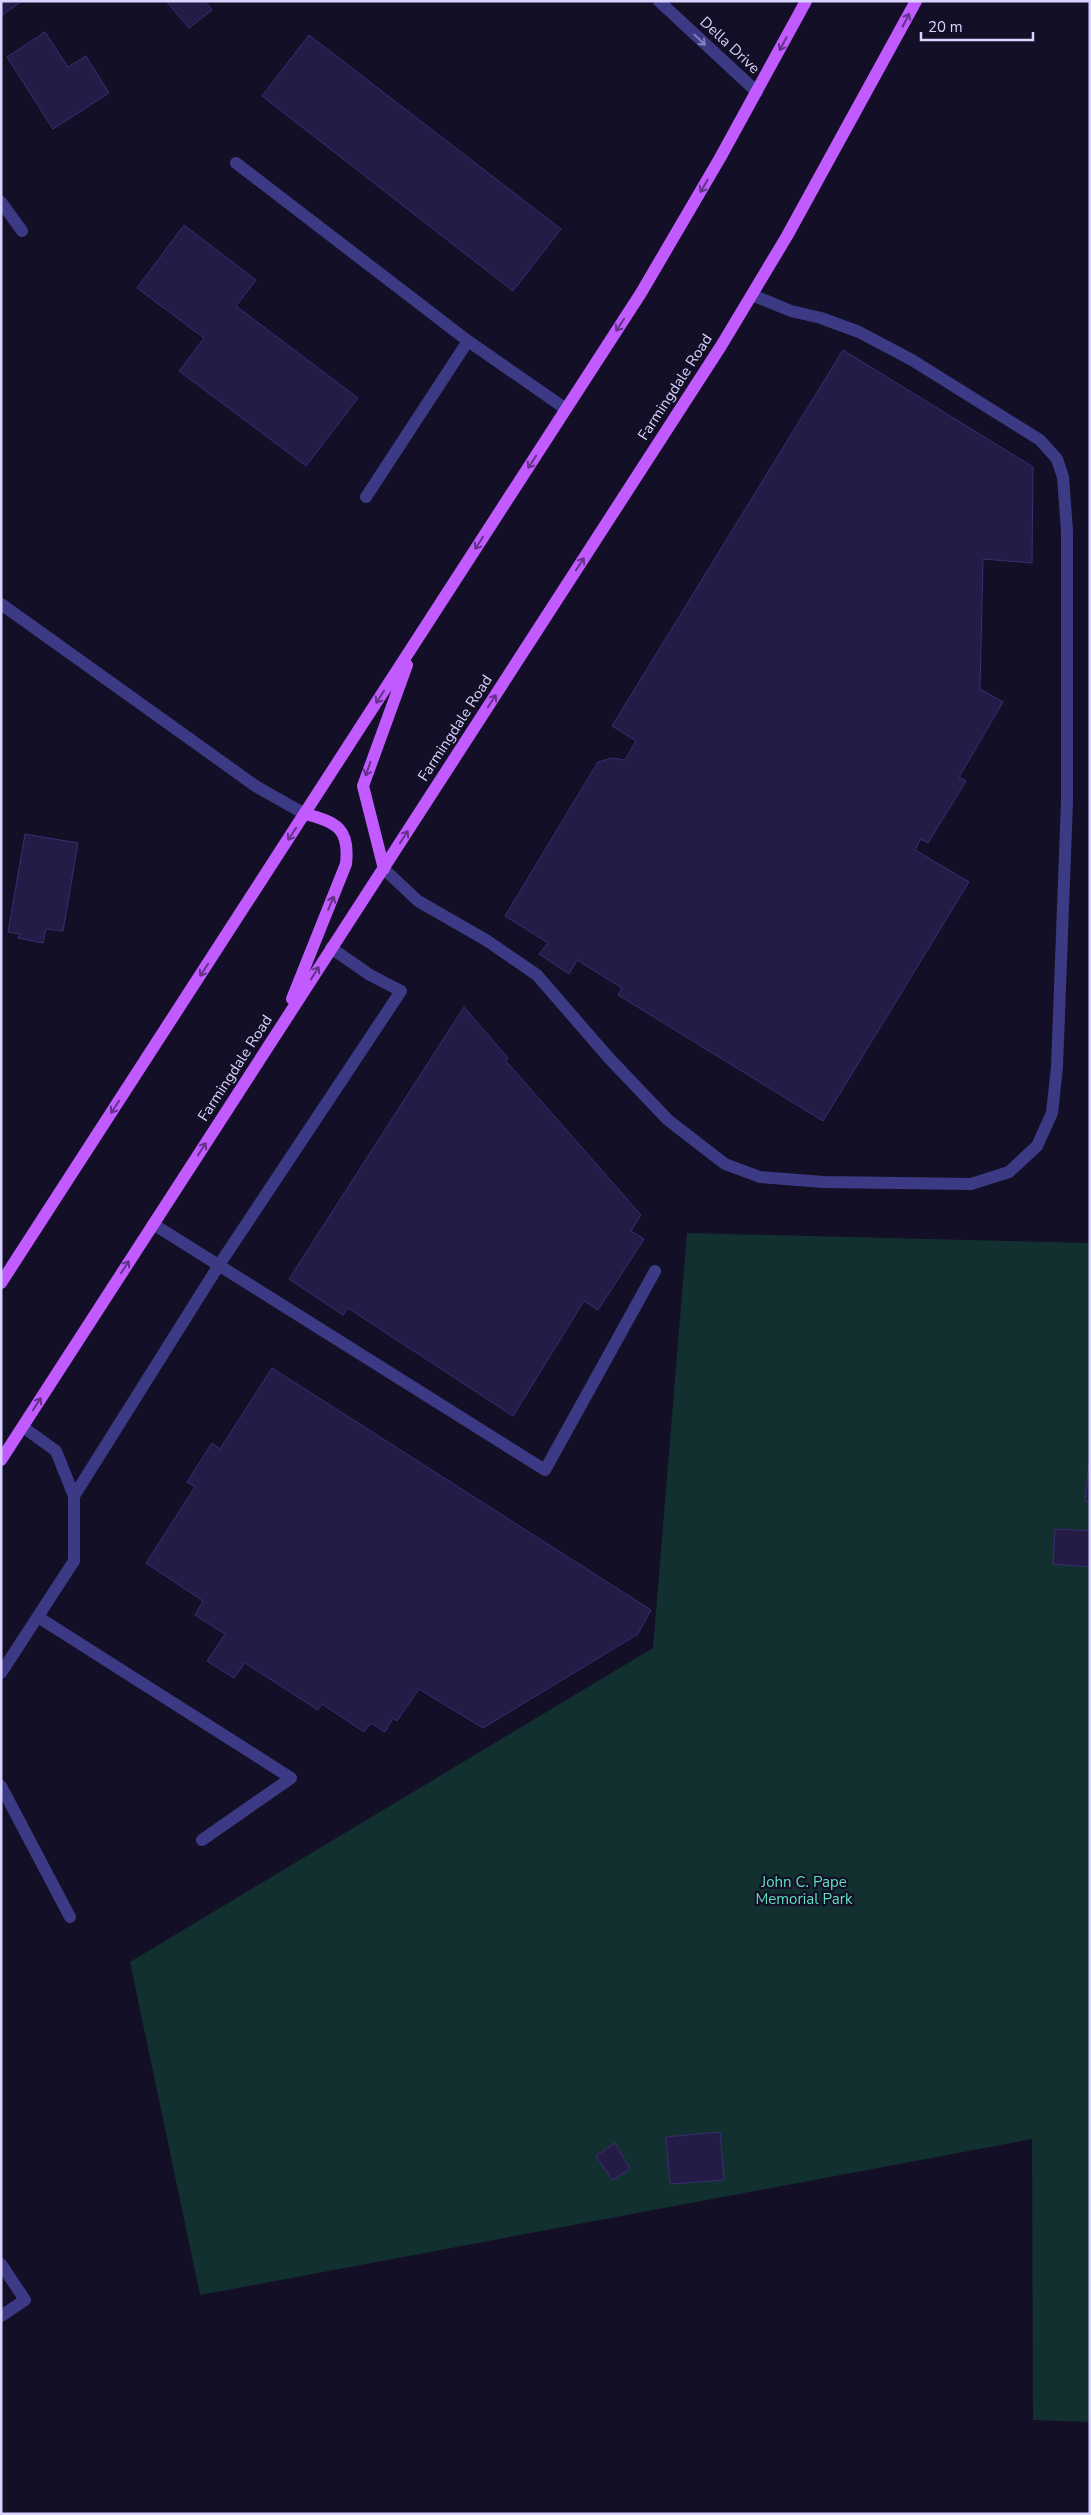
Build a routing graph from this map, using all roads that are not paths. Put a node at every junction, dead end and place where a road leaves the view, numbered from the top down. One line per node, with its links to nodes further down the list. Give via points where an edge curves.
1 (806, 1): 4 (main road, one-way to 4)
2 (916, 1): 8 (main road, Farmingdale Road, one-way to 2, via 851,123)
3 (664, 3): 4 (street, Della Drive, one-way to 4)
4 (757, 92): 10 (main road, one-way to 10, via 641,293)
5 (236, 163): 9 (street)
6 (1, 202): 7 (street)
7 (22, 231)
8 (752, 294): 15 (main road, Farmingdale Road, one-way to 8); 15 (street, via 859,332 912,360 1040,440 1057,459 1063,477 1067,531 1067,792 1057,1067 1052,1113 1037,1146 1009,1172 971,1184 824,1182 760,1177 725,1164 668,1120 537,975 486,940 418,901)
9 (468, 340): 10 (street); 11 (street)
10 (566, 409): 13 (main road, one-way to 13)
11 (366, 497)
12 (1, 604): 14 (street, via 257,787)
13 (416, 642): 14 (main road, one-way to 14); 15 (main road, one-way to 15, via 363,786)
14 (305, 814): 17 (main road, one-way to 14, via 346,864 348,849 345,836 337,825); 21 (main road, one-way to 21)
15 (384, 869): 16 (main road, Farmingdale Road)
16 (331, 948): 17 (main road, Farmingdale Road, one-way to 16); 19 (street, via 400,991)
17 (280, 1029): 18 (main road, Farmingdale Road, one-way to 17)
18 (153, 1224): 19 (street); 22 (main road, Farmingdale Road, one-way to 18)
19 (219, 1265): 20 (street, via 545,1470); 24 (street)
20 (656, 1271)
21 (1, 1283)
22 (22, 1427): 23 (main road, Farmingdale Road); 24 (street, via 56,1451)
23 (1, 1460)
24 (74, 1496): 25 (street, via 74,1561)
25 (38, 1617): 26 (street); 28 (street, via 291,1778)
26 (1, 1674)
27 (1, 1786): 29 (street)
28 (202, 1840)
29 (70, 1917)
30 (1, 2264): 31 (street, via 25,2300)
31 (1, 2316)

